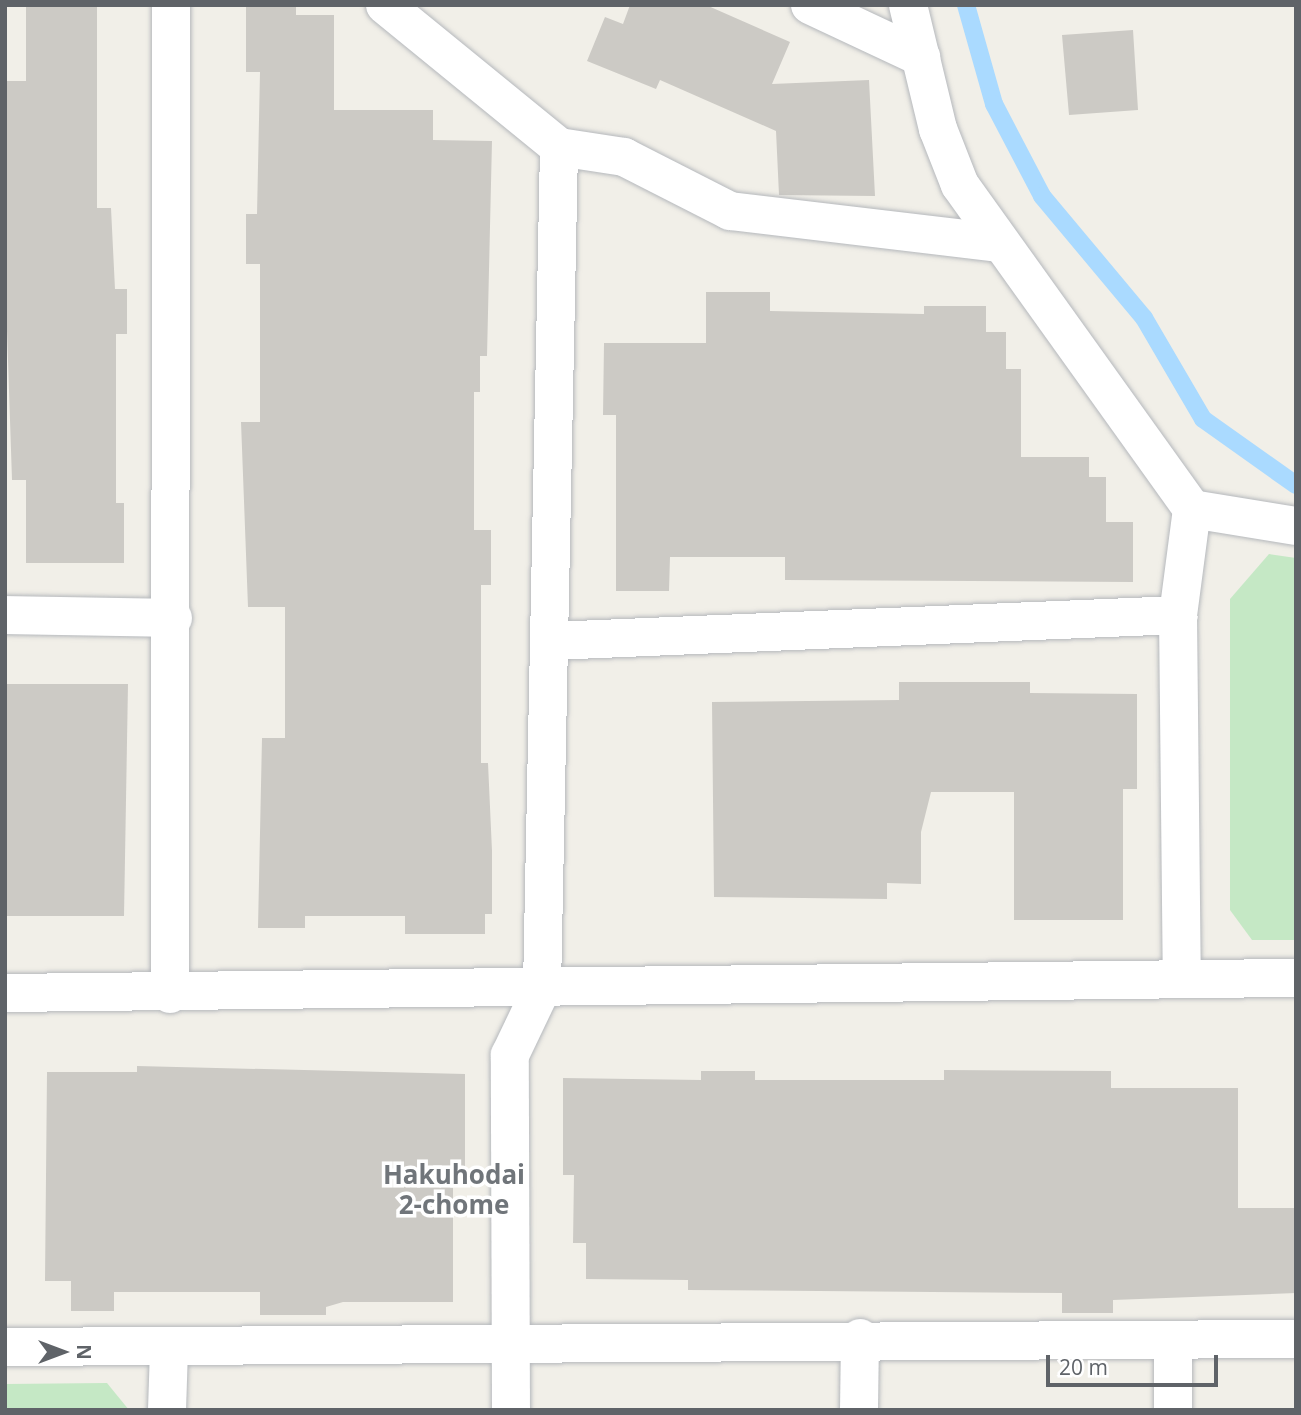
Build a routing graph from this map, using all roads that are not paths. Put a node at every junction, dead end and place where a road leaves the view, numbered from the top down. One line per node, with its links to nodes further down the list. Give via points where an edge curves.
1 (171, 5): 12 (street)
2 (385, 5): 6 (street)
3 (810, 5): 5 (street)
4 (908, 5): 5 (street)
5 (920, 57): 7 (street, via 960,185)
6 (559, 147): 7 (street, via 624,157 730,211); 13 (street)
7 (998, 243): 8 (street)
8 (1192, 509): 9 (street); 11 (street)
9 (1296, 526)
10 (5, 615): 12 (street)
11 (1178, 615): 13 (street); 15 (street)
12 (173, 618): 18 (street)
13 (551, 640): 16 (street)
14 (1296, 978): 15 (street)
15 (1182, 979): 16 (street)
16 (542, 988): 18 (street); 21 (street, via 510,1055)
17 (5, 993): 18 (street)
18 (170, 995)
19 (860, 1338): 21 (street); 22 (street); 27 (street)
20 (1296, 1339): 22 (street)
21 (512, 1340): 24 (street); 26 (street)
22 (1173, 1340): 28 (street)
23 (5, 1347): 24 (street)
24 (169, 1350): 25 (street)
25 (167, 1410)
26 (511, 1410)
27 (859, 1410)
28 (1173, 1410)

